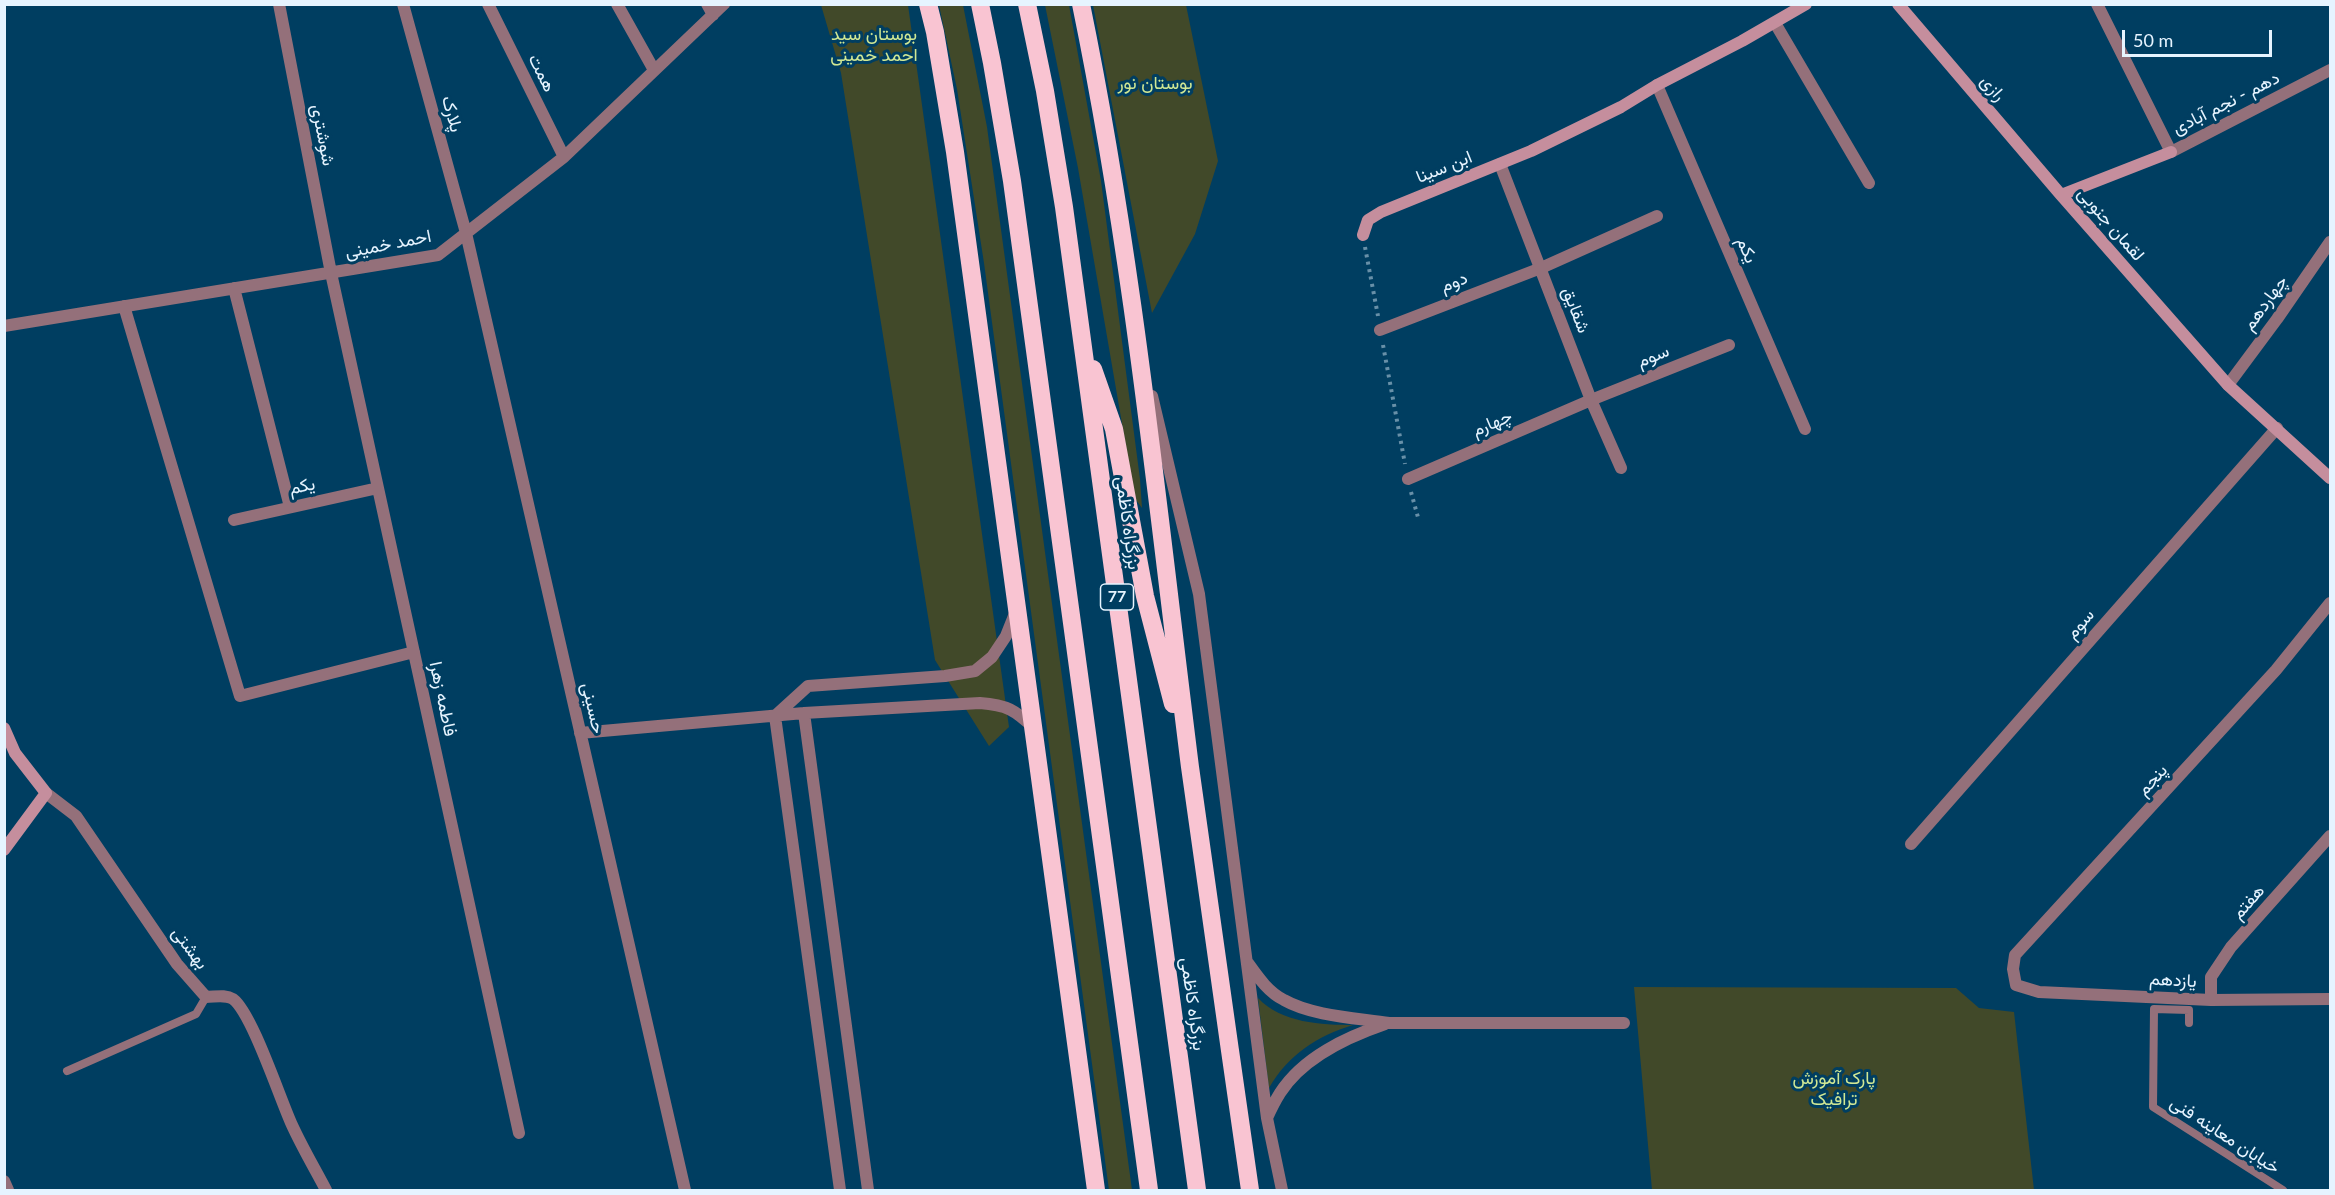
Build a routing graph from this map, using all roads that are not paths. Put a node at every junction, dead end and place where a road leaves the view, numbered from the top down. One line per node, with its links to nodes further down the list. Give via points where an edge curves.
1 (279, 4): 28 (street, شوشتری)
2 (403, 4): 24 (street, پلارک)
3 (488, 4): 19 (street, همت)
4 (617, 4): 15 (street)
5 (724, 4): 13 (street, احمد خمینی)
6 (928, 4): 47 (highway, via 956,152)
7 (980, 4): 77 (highway, via 1012,180)
8 (1027, 4): 33 (highway, بزرگراه کاظمی / 77, via 1047,102)
9 (1081, 4): 31 (highway, بزرگراه کاظمی, via 1112,162)
10 (1806, 4): 14 (street, ابن سینا)
11 (1898, 4): 22 (street, رازی)
12 (2097, 4): 18 (street)
13 (710, 10): 15 (street, احمد خمینی)
14 (1775, 22): 17 (street, ابن سینا); 21 (street)
15 (654, 70): 19 (street, احمد خمینی)
16 (2331, 70): 18 (street, دهم - نجم آبادی)
17 (1657, 85): 20 (street, ابن سینا, via 1621,107); 39 (street, یکم)
18 (2171, 152): 22 (street, لقمان جنوبی)
19 (564, 157): 24 (street, احمد خمینی)
20 (1500, 164): 25 (street, ابن سینا, via 1381,212 1368,220); 27 (street, شقایق)
21 (1869, 183)
22 (2061, 195): 36 (street, لقمان جنوبی)
23 (1657, 216): 27 (street)
24 (466, 233): 28 (street, احمد خمینی, via 438,255); 53 (street, حسینی)
25 (1363, 234)
26 (2331, 242): 36 (street, چهاردهم)
27 (1541, 268): 34 (street, دوم); 37 (street, شقایق)
28 (331, 273): 29 (street, احمد خمینی); 43 (street, فاطمه زهرا)
29 (234, 288): 30 (street, احمد خمینی); 44 (street)
30 (124, 306): 32 (street, احمد خمینی); 48 (street, via 240,696)
31 (1132, 315): 54 (highway, بزرگراه کاظمی); 59 (street, via 1199,594)
32 (4, 326)
33 (1080, 330): 54 (highway, via 1114,429 1145,596); 78 (highway, بزرگراه کاظمی / 77)
34 (1380, 330)
35 (1729, 345): 37 (street, سوم)
36 (2228, 385): 38 (street, لقمان جنوبی)
37 (1591, 400): 40 (street, شقایق); 42 (street, چهارم)
38 (2277, 428): 41 (street, لقمان جنوبی); 57 (street, سوم)
39 (1805, 429)
40 (1621, 468)
41 (2331, 478)
42 (1408, 479)
43 (378, 488): 44 (street, یکم); 48 (street, فاطمه زهرا)
44 (290, 507): 45 (street, یکم)
45 (234, 520)
46 (2331, 603): 60 (street, پنجم, via 2276,670 2015,955)
47 (1017, 607): 50 (street, via 992,657 975,671 808,686); 52 (highway)
48 (414, 651): 69 (street, فاطمه زهرا)
49 (804, 713): 50 (street); 52 (street, via 980,703 1009,708); 75 (street)
50 (774, 716): 53 (street); 74 (street)
51 (4, 728): 55 (street, بهشتی, via 15,753)
52 (1034, 728): 76 (highway)
53 (580, 733): 73 (street, حسینی)
54 (1191, 769): 79 (highway, بزرگراه کاظمی)
55 (46, 793): 58 (street); 61 (street, بهشتی, via 76,816 177,964)
56 (2331, 836): 63 (street, هفتم, via 2231,947 2211,977)
57 (1911, 844)
58 (4, 850)
59 (1248, 963): 64 (street, via 1266,987 1284,1001); 68 (street)
60 (2016, 985): 63 (street, یازدهم, via 2039,992)
61 (206, 997): 67 (lane, via 196,1014); 72 (street, بهشتی, via 225,996 239,1006)
62 (2331, 999): 63 (street, یازدهم)
63 (2211, 1000)
64 (1389, 1023): 65 (street); 68 (street, via 1329,1049 1301,1070 1281,1091)
65 (1624, 1023)
66 (2190, 1023): 81 (lane, خیابان معاینه فنی, via 2189,1010 2154,1009 2153,1107)
67 (67, 1071)
68 (1267, 1118): 80 (street)
69 (519, 1133)
70 (4, 1181): 71 (street)
71 (8, 1191)
72 (326, 1191)
73 (685, 1191)
74 (840, 1191)
75 (867, 1191)
76 (1096, 1191)
77 (1149, 1191)
78 (1197, 1191)
79 (1250, 1191)
80 (1282, 1191)
81 (2283, 1191)

